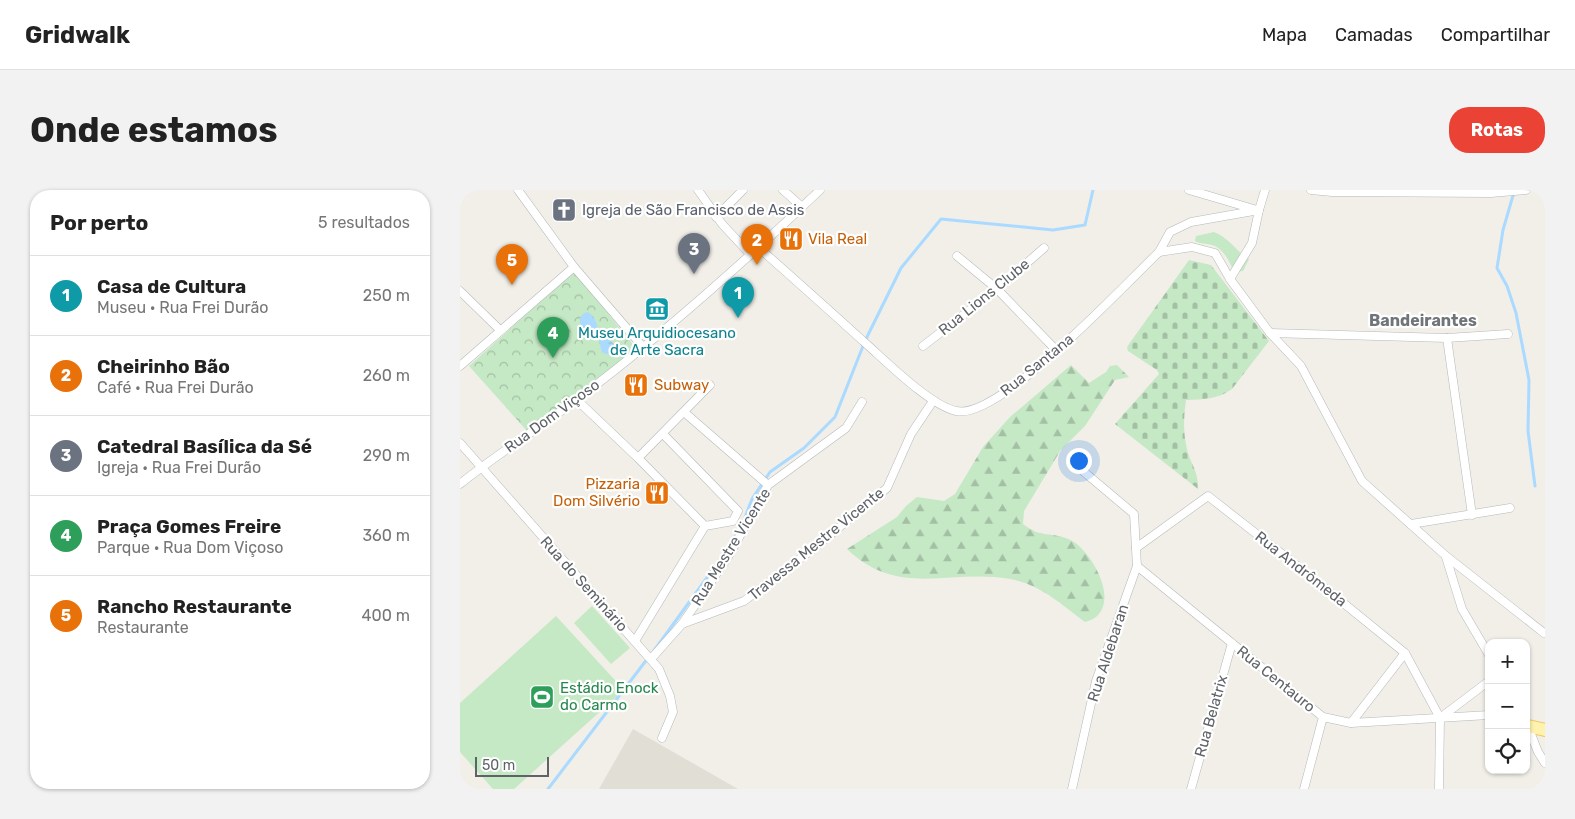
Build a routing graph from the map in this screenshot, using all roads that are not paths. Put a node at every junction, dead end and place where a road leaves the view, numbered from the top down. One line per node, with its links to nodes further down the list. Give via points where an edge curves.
1 (518, 190): 18 (street)
2 (698, 190): 12 (street)
3 (743, 190): 12 (street)
4 (783, 190): 10 (street)
5 (820, 190): 10 (street, Rua Dom Viçoso)
6 (1189, 190): 11 (street)
7 (1265, 190): 11 (street)
8 (1311, 190): 9 (street, via 1491,193)
9 (1526, 190)
10 (802, 207): 13 (street, Rua Dom Viçoso)
11 (1259, 210): 15 (street, Rua Santana, via 1191,222 1170,232); 19 (street, via 1252,243)
12 (716, 217): 16 (street)
13 (758, 247): 16 (street, Rua Dom Viçoso); 32 (street, Rua Santana)
14 (1044, 248): 20 (street, Rua Lions Clube)
15 (1159, 252): 19 (street, via 1192,247 1215,253); 28 (street, Rua Santana)
16 (750, 254): 27 (street, Rua Dom Viçoso)
17 (958, 256): 20 (street)
18 (574, 267): 22 (street); 27 (street)
19 (1230, 279): 23 (street)
20 (998, 289): 26 (street, Rua Lions Clube); 28 (street)
21 (460, 291): 22 (street)
22 (500, 330): 29 (street)
23 (1270, 334): 25 (street); 44 (street, via 1300,366 1362,481)
24 (1508, 334): 25 (street)
25 (1447, 338): 43 (street)
26 (924, 346)
27 (643, 347): 31 (street, Rua Dom Viçoso)
28 (1057, 351): 32 (street, Rua Santana, via 1008,392 976,409 957,412)
29 (460, 366)
30 (710, 385): 34 (street)
31 (577, 400): 37 (street); 39 (street, Rua Dom Viçoso)
32 (933, 401): 49 (street, Travessa Mestre Vicente, via 911,434 888,488 744,601)
33 (862, 402): 41 (street, Rua Mestre Vicente, via 846,428)
34 (684, 412): 35 (street); 41 (street)
35 (663, 434): 37 (street); 45 (street, via 738,512 733,521)
36 (460, 443): 39 (street, Rua do Seminário)
37 (638, 458): 45 (street)
38 (1077, 466): 46 (street, Rua Aldebaran, via 1134,514)
39 (481, 467): 40 (street, Rua Dom Viçoso); 51 (street, Rua do Seminário)
40 (460, 484)
41 (768, 485): 49 (street, Rua Mestre Vicente, via 728,557)
42 (1510, 508): 43 (street)
43 (1472, 515): 44 (street)
44 (1411, 524): 47 (street)
45 (705, 526): 51 (street)
46 (1136, 548): 48 (street, Rua Aldebaran); 54 (street, Rua Andrômeda, via 1208,496)
47 (1446, 556): 50 (street); 53 (street, via 1462,609)
48 (1137, 566): 52 (street, Rua Centauro); 66 (street, Rua Aldebaran, via 1096,681)
49 (682, 624): 55 (street, Rua Mestre Vicente)
50 (1544, 633)
51 (635, 641): 55 (street, Rua do Seminário)
52 (1232, 643): 58 (street, Rua Centauro); 67 (street, Rua Belatrix)
53 (1485, 648)
54 (1405, 654): 59 (street, Rua Andrômeda); 60 (street)
55 (651, 660): 64 (street, Rua do Seminário, via 660,669 673,712)
56 (1485, 684): 59 (street)
57 (1485, 715): 59 (street, Rua Centauro)
58 (1323, 717): 60 (street, Rua Centauro); 68 (street)
59 (1440, 718): 60 (street, Rua Centauro); 69 (street)
60 (1351, 723)
61 (1530, 725): 63 (main road)
62 (1529, 729): 65 (street)
63 (1545, 730)
64 (662, 738)
65 (1545, 763)
66 (1072, 789)
67 (1191, 789)
68 (1304, 789)
69 (1438, 789)

